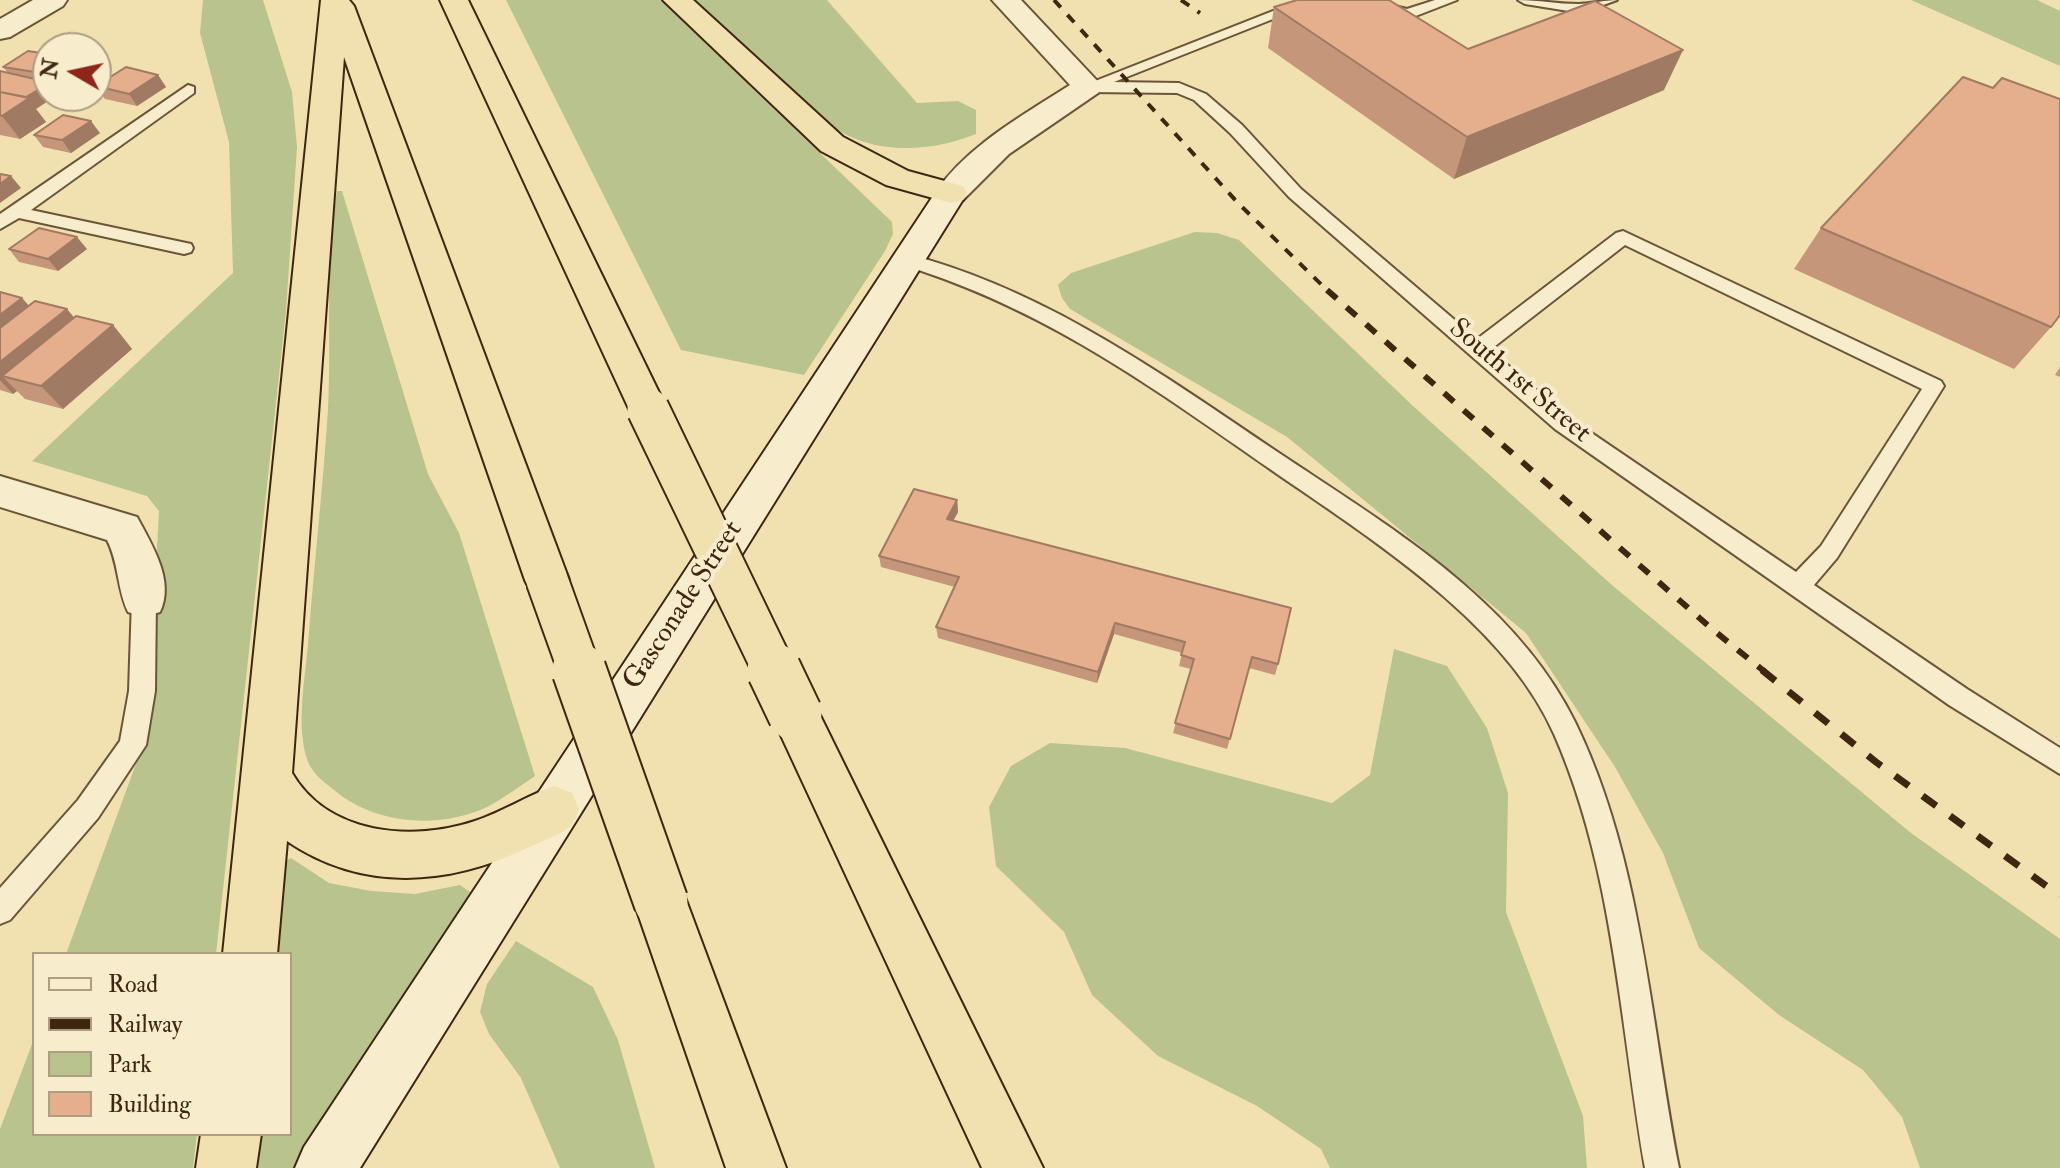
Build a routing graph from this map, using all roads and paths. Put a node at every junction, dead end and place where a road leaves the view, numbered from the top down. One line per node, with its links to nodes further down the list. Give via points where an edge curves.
1 (53, 0): 11 (street)
2 (336, 0): 23 (highway); 30 (highway, bridge)
3 (454, 0): 31 (highway, bridge)
4 (677, 0): 14 (highway, via 832,144 897,178)
5 (1006, 0): 12 (street)
6 (1314, 0): 12 (lane)
7 (1351, 0): 8 (lane, via 1408,14)
8 (1450, 0)
9 (1525, 0): 10 (lane, via 1581,9)
10 (1610, 0)
11 (3, 27)
12 (1088, 87): 14 (street, Gasconade Street, via 989,153); 18 (lane, South 1st Street, via 1179,88 1200,97 1295,193)
13 (188, 90): 15 (lane)
14 (951, 193): 17 (street, Gasconade Street)
15 (8, 217): 16 (lane)
16 (184, 248)
17 (907, 260): 24 (street, Gasconade Street); 32 (lane, via 992,286 1128,361 1341,507 1453,592 1523,662 1562,721 1593,803 1620,904)
18 (1477, 349): 20 (lane, South 1st Street, via 1563,424); 20 (lane, via 1623,237 1934,386 1829,552)
19 (4, 497): 21 (street, via 122,529 137,557)
20 (1798, 586): 22 (lane, South 1st Street)
21 (144, 599): 25 (lane, via 142,691 133,745 88,809)
22 (2060, 762)
23 (268, 778): 24 (highway, via 287,809 312,829 373,853 420,857 465,848); 26 (highway)
24 (554, 809): 29 (street, Gasconade Street)
25 (0, 910)
26 (250, 952)
27 (231, 1136): 28 (highway)
28 (226, 1168)
29 (325, 1168)
30 (756, 1168)
31 (1013, 1168)
32 (1662, 1168)

